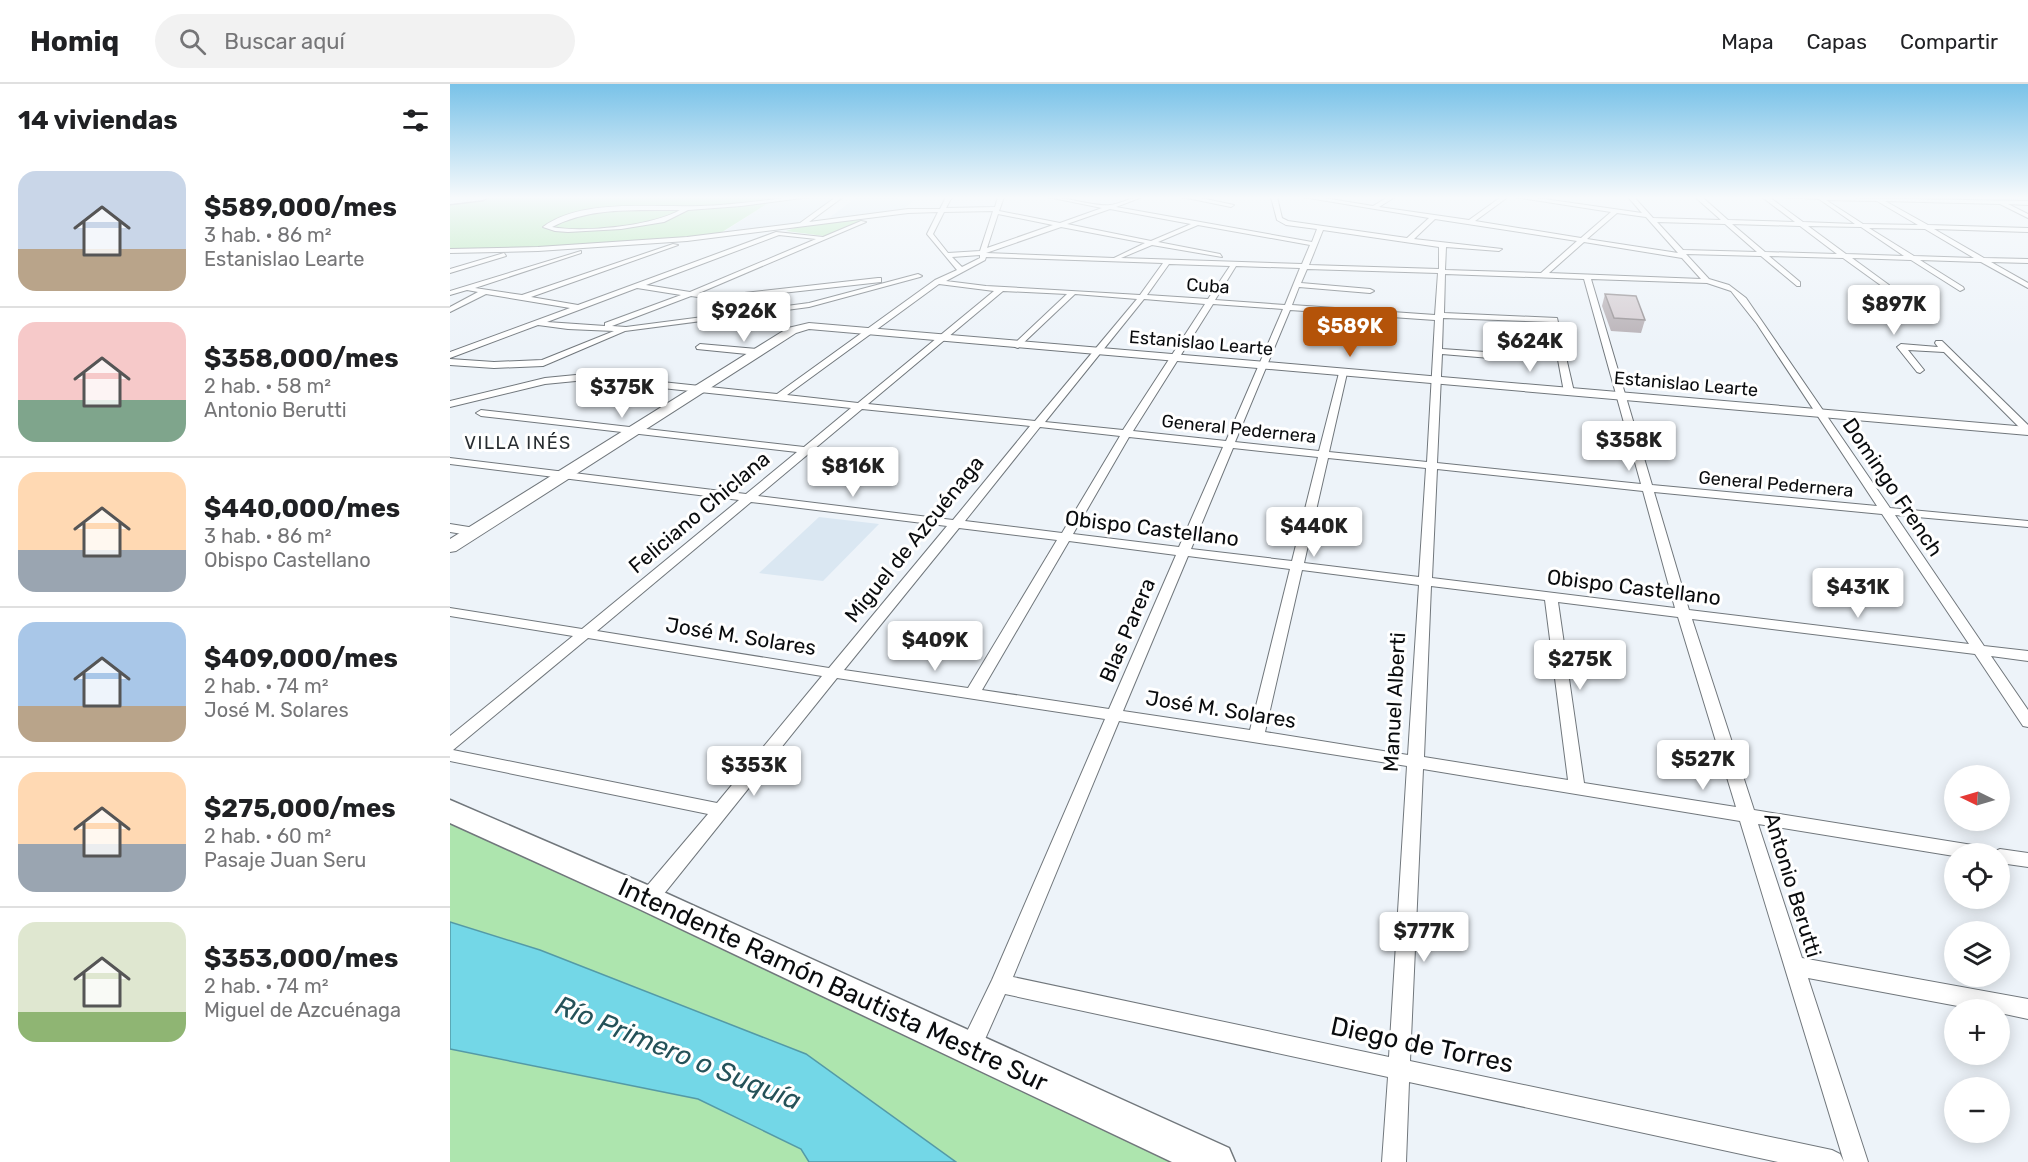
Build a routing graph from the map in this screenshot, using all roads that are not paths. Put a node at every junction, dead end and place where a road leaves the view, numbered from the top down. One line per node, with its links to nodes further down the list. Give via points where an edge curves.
1 (561, 247): 22 (street)
2 (588, 247): 51 (street)
3 (664, 247): 59 (street)
4 (740, 247): 48 (street)
5 (801, 247): 58 (street)
6 (940, 247): 27 (street)
7 (985, 247): 24 (street)
8 (999, 247): 24 (street)
9 (1141, 247): 30 (street)
10 (1175, 247): 35 (street)
11 (1312, 247): 36 (street, Blas Parera)
12 (1443, 247): 39 (street, Manuel Alberti)
13 (1474, 247): 21 (street)
14 (1574, 247): 40 (street)
15 (1635, 247): 25 (street)
16 (1677, 247): 25 (street, Domingo French)
17 (1756, 247): 26 (street)
18 (1832, 247): 28 (street)
19 (1897, 247): 29 (street)
20 (1961, 247): 31 (street)
21 (1499, 249)
22 (521, 250): 23 (street); 38 (street)
23 (452, 251)
24 (983, 253): 27 (street); 30 (street); 37 (street, via 983,259)
25 (1683, 254): 26 (street); 44 (street, Domingo French)
26 (1764, 254): 28 (street); 45 (street)
27 (946, 255): 37 (street)
28 (1844, 256): 29 (street); 50 (street)
29 (1913, 258): 31 (street); 53 (street)
30 (1112, 259): 32 (street)
31 (1983, 260): 33 (street); 49 (street)
32 (1168, 261): 34 (street); 60 (street, Miguel de Azcuénaga)
33 (2028, 261)
34 (1235, 263): 35 (street); 61 (street)
35 (1264, 264): 36 (street)
36 (1305, 265): 39 (street); 47 (street, Blas Parera)
37 (961, 270): 43 (street)
38 (450, 271)
39 (1440, 271): 40 (street); 65 (street, Manuel Alberti)
40 (1545, 274): 42 (street)
41 (918, 276): 43 (street, Cuba); 58 (street, via 718,298); 68 (street, via 809,305)
42 (1587, 276): 44 (street); 88 (street, Antonio Berutti)
43 (940, 281): 52 (street, Cuba); 69 (street)
44 (1713, 282): 93 (street, Domingo French, via 1736,290)
45 (1797, 284)
46 (450, 285): 51 (street)
47 (1297, 285): 55 (street); 63 (street, Blas Parera)
48 (636, 286): 58 (street); 62 (street)
49 (2028, 286)
50 (1886, 287)
51 (466, 288): 54 (street); 57 (street)
52 (1002, 288): 56 (street, Cuba); 70 (street, Feliciano Chiclana)
53 (1960, 289)
54 (486, 291): 59 (street); 64 (street)
55 (1370, 291)
56 (1073, 292): 60 (street, Cuba); 71 (street)
57 (450, 293)
58 (690, 294): 67 (street)
59 (524, 297): 62 (street)
60 (1142, 297): 61 (street, Cuba); 75 (street, Miguel de Azcuénaga)
61 (1211, 302): 63 (street, Cuba); 78 (street)
62 (580, 307): 66 (street)
63 (1285, 308): 65 (street, Cuba); 81 (street, Blas Parera)
64 (450, 310)
65 (1439, 316): 73 (street, Manuel Alberti); 87 (street, Cuba, via 1554,320)
66 (538, 323): 67 (street); 76 (street)
67 (602, 328): 68 (street)
68 (626, 329): 80 (street, via 543,363)
69 (871, 332): 70 (street, Estanislao Learte); 74 (street, Estanislao Learte, via 802,327); 89 (street)
70 (943, 338): 71 (street, Estanislao Learte); 91 (street, Feliciano Chiclana)
71 (1018, 345): 75 (street, Estanislao Learte)
72 (700, 347): 74 (street)
73 (1437, 351): 77 (street); 85 (street, Manuel Alberti)
74 (757, 352): 86 (street)
75 (1097, 352): 78 (street, Estanislao Learte); 94 (street, Miguel de Azcuénaga)
76 (450, 355)
77 (1514, 357)
78 (1174, 358): 81 (street, Estanislao Learte); 97 (street)
79 (450, 362): 80 (street)
80 (463, 363): 82 (street)
81 (1261, 366): 84 (street, Estanislao Learte); 98 (street, Blas Parera)
82 (450, 368)
83 (1920, 370): 96 (street, via 1901,347 1942,347)
84 (1343, 373): 85 (street, Estanislao Learte); 100 (street)
85 (1436, 381): 87 (street, Estanislao Learte); 102 (street, Manuel Alberti)
86 (699, 389): 89 (street, General Pedernera); 90 (street, General Pedernera, via 573,377); 95 (street)
87 (1569, 392): 88 (street, Estanislao Learte)
88 (1621, 397): 93 (street, Estanislao Learte); 104 (street, Antonio Berutti)
89 (779, 398): 91 (street, General Pedernera)
90 (450, 404)
91 (861, 406): 94 (street, General Pedernera); 99 (street, Feliciano Chiclana)
92 (481, 413): 95 (street)
93 (1821, 414): 96 (street, Estanislao Learte); 106 (street, Domingo French)
94 (1037, 424): 97 (street, General Pedernera); 107 (street, Miguel de Azcuénaga)
95 (636, 430): 99 (street); 103 (street)
96 (2028, 430)
97 (1126, 434): 98 (street, General Pedernera); 111 (street)
98 (1228, 445): 100 (street, General Pedernera); 113 (street, Blas Parera)
99 (807, 450): 105 (street, Feliciano Chiclana)
100 (1324, 455): 102 (street, General Pedernera); 114 (street)
101 (450, 461): 103 (street, Obispo Castellano)
102 (1431, 466): 104 (street, General Pedernera); 115 (street, Manuel Alberti)
103 (562, 476): 105 (street, Obispo Castellano); 110 (street)
104 (1647, 489): 106 (street, General Pedernera); 118 (street, Antonio Berutti)
105 (747, 500): 107 (street, Obispo Castellano); 119 (street, Feliciano Chiclana)
106 (1884, 510): 108 (street, General Pedernera); 120 (street, Domingo French)
107 (955, 525): 111 (street, Obispo Castellano); 122 (street, Miguel de Azcuénaga)
108 (2028, 525)
109 (450, 528): 110 (street)
110 (475, 531): 112 (street)
111 (1066, 538): 113 (street, Obispo Castellano); 123 (street)
112 (450, 547)
113 (1182, 553): 114 (street, Obispo Castellano); 124 (street, Blas Parera)
114 (1297, 567): 115 (street, Obispo Castellano); 126 (street)
115 (1425, 583): 116 (street, Obispo Castellano); 129 (street, Manuel Alberti)
116 (1551, 598): 118 (street, Obispo Castellano); 130 (street)
117 (450, 612): 119 (street, José M. Solares)
118 (1684, 615): 120 (street, Obispo Castellano); 133 (street, Antonio Berutti)
119 (584, 634): 122 (street, José M. Solares); 127 (street, Feliciano Chiclana)
120 (1980, 650): 121 (street, Obispo Castellano); 125 (street, Domingo French)
121 (2028, 656)
122 (833, 673): 123 (street, José M. Solares); 131 (street, Miguel de Azcuénaga)
123 (972, 694): 124 (street, José M. Solares)
124 (1113, 716): 126 (street, José M. Solares); 139 (street, Blas Parera)
125 (2028, 722)
126 (1256, 736): 129 (street, José M. Solares)
127 (450, 745)
128 (450, 754): 131 (street)
129 (1415, 763): 130 (street, José M. Solares); 142 (street, Manuel Alberti)
130 (1576, 789): 133 (street, José M. Solares)
131 (721, 810): 137 (street, Miguel de Azcuénaga)
132 (450, 811): 137 (main road, Intendente Ramón Bautista Mestre Sur)
133 (1748, 815): 134 (street, José M. Solares); 138 (street, Antonio Berutti)
134 (1944, 847)
135 (2010, 858): 136 (street)
136 (2028, 861)
137 (648, 899): 141 (main road, Intendente Ramón Bautista Mestre Sur)
138 (1794, 966): 140 (street); 146 (street, Antonio Berutti)
139 (1000, 984): 141 (street, Blas Parera); 142 (street, Diego de Torres)
140 (2028, 1009)
141 (970, 1048): 143 (main road, Intendente Ramón Bautista Mestre Sur)
142 (1399, 1069): 144 (street, Manuel Alberti); 145 (street, Diego de Torres)
143 (1215, 1162)
144 (1394, 1162)
145 (1832, 1162)
146 (1856, 1162)

